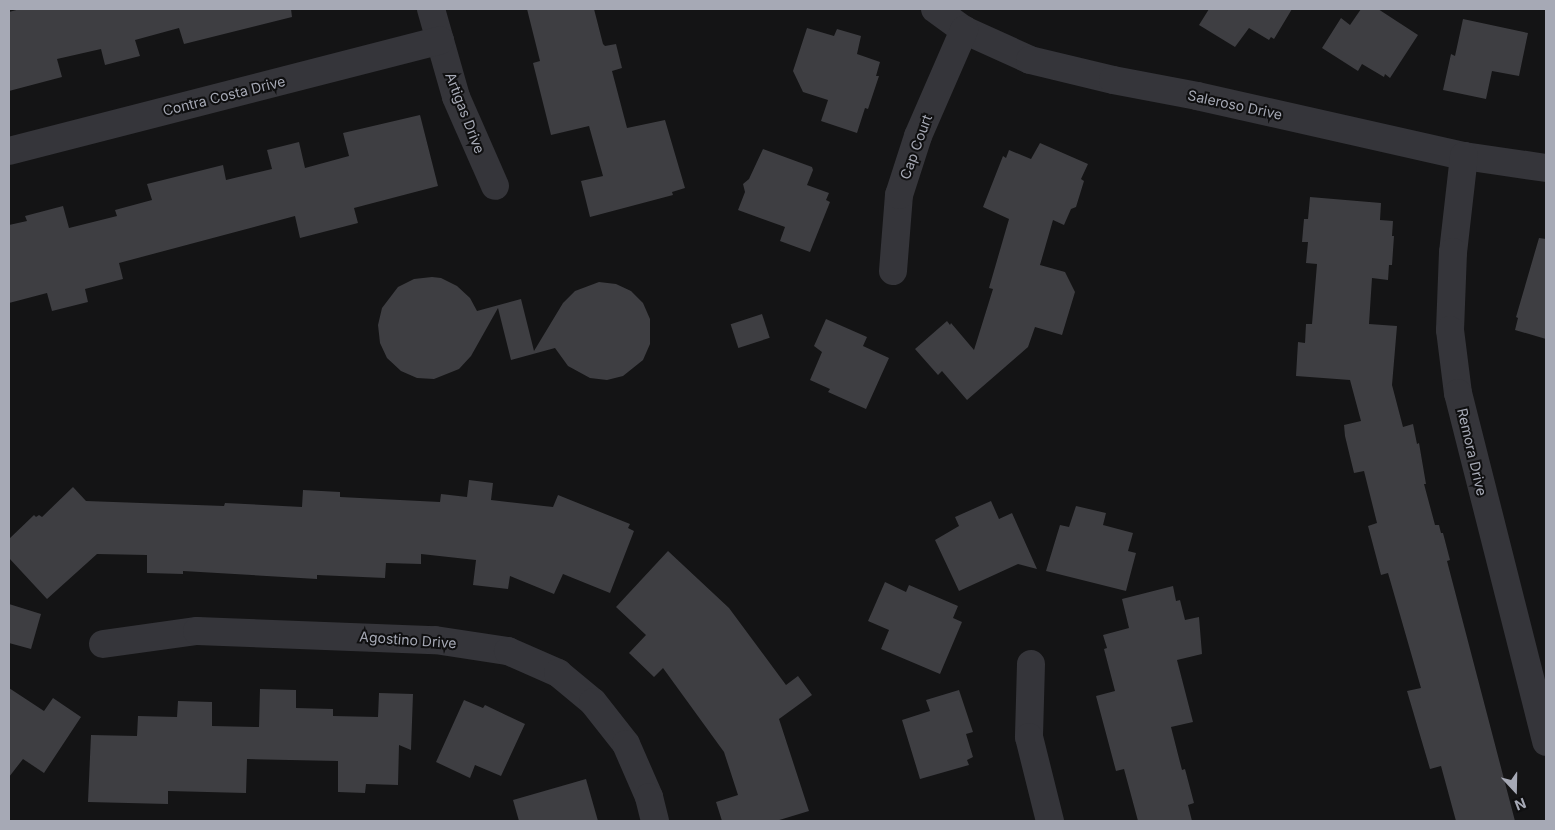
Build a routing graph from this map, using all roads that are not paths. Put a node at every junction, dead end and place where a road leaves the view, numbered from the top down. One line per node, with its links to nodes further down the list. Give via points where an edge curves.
1 (431, 9): 4 (street, Artigas Drive)
2 (935, 9): 3 (street, Saleroso Drive)
3 (964, 30): 6 (street, Saleroso Drive, via 1030,60); 9 (street, Cap Court, via 918,136 899,195)
4 (440, 40): 5 (street, Contra Costa Drive); 8 (street, Artigas Drive, via 456,97)
5 (9, 151)
6 (1464, 156): 7 (street, Saleroso Drive); 12 (street, Remora Drive, via 1453,252 1450,330 1458,393)
7 (1546, 168)
8 (495, 186)
9 (893, 271)
10 (103, 644): 13 (street, Agostino Drive, via 196,631 434,640 508,651 558,673 593,702 626,744 649,797)
11 (1030, 664): 14 (street, via 1029,737)
12 (1546, 742)
13 (655, 821)
14 (1050, 821)

